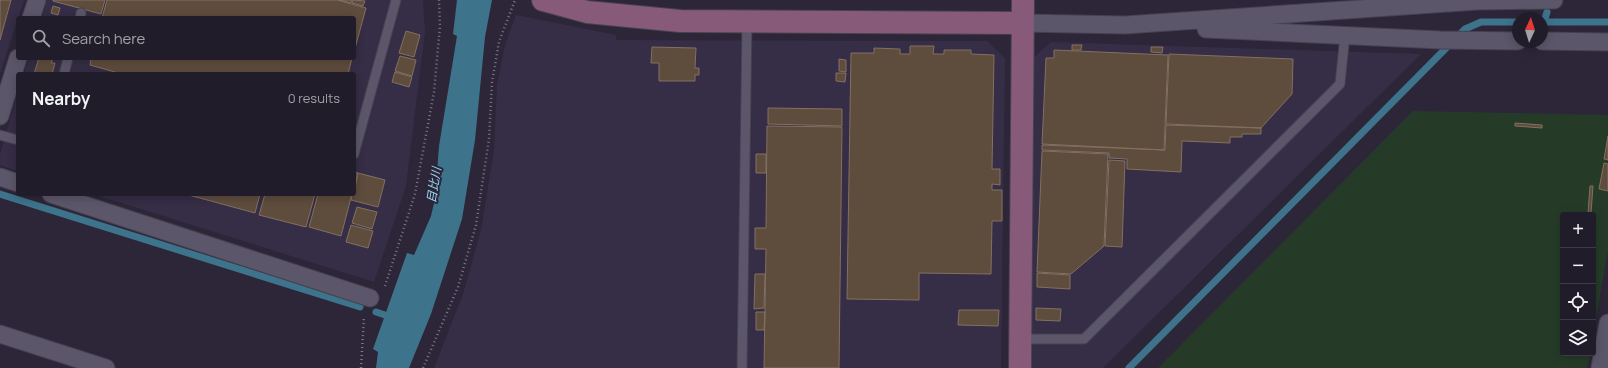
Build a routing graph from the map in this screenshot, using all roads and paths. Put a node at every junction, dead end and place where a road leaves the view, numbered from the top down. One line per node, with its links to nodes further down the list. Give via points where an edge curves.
1 (37, 0): 8 (street)
2 (396, 0): 22 (lane)
3 (439, 0): 26 (path, via 440,26 434,92 415,194 386,286)
4 (515, 0): 32 (path, via 499,42 492,82 489,139 476,225 458,287)
5 (544, 0): 9 (street, via 587,12 630,17)
6 (1023, 0): 10 (street)
7 (1554, 0): 11 (street, via 1477,1)
8 (32, 16)
9 (747, 22): 10 (street); 33 (lane)
10 (1022, 23): 11 (street); 29 (street)
11 (1125, 25): 12 (street)
12 (1345, 35): 13 (street); 29 (lane, via 1340,84 1084,339)
13 (1512, 41)
14 (1548, 41): 15 (street)
15 (1608, 42)
16 (17, 60): 19 (street)
17 (68, 60): 18 (lane)
18 (64, 72)
19 (0, 116)
20 (0, 135): 21 (lane)
21 (16, 139)
22 (356, 147)
23 (0, 177): 24 (street)
24 (16, 182)
25 (57, 196): 26 (street)
26 (370, 298): 31 (path, via 364,318)
27 (1608, 323): 35 (street)
28 (0, 334): 30 (street)
29 (1020, 339): 34 (street)
30 (106, 368)
31 (360, 368)
32 (423, 368)
33 (742, 368)
34 (1020, 368)
35 (1600, 368)

